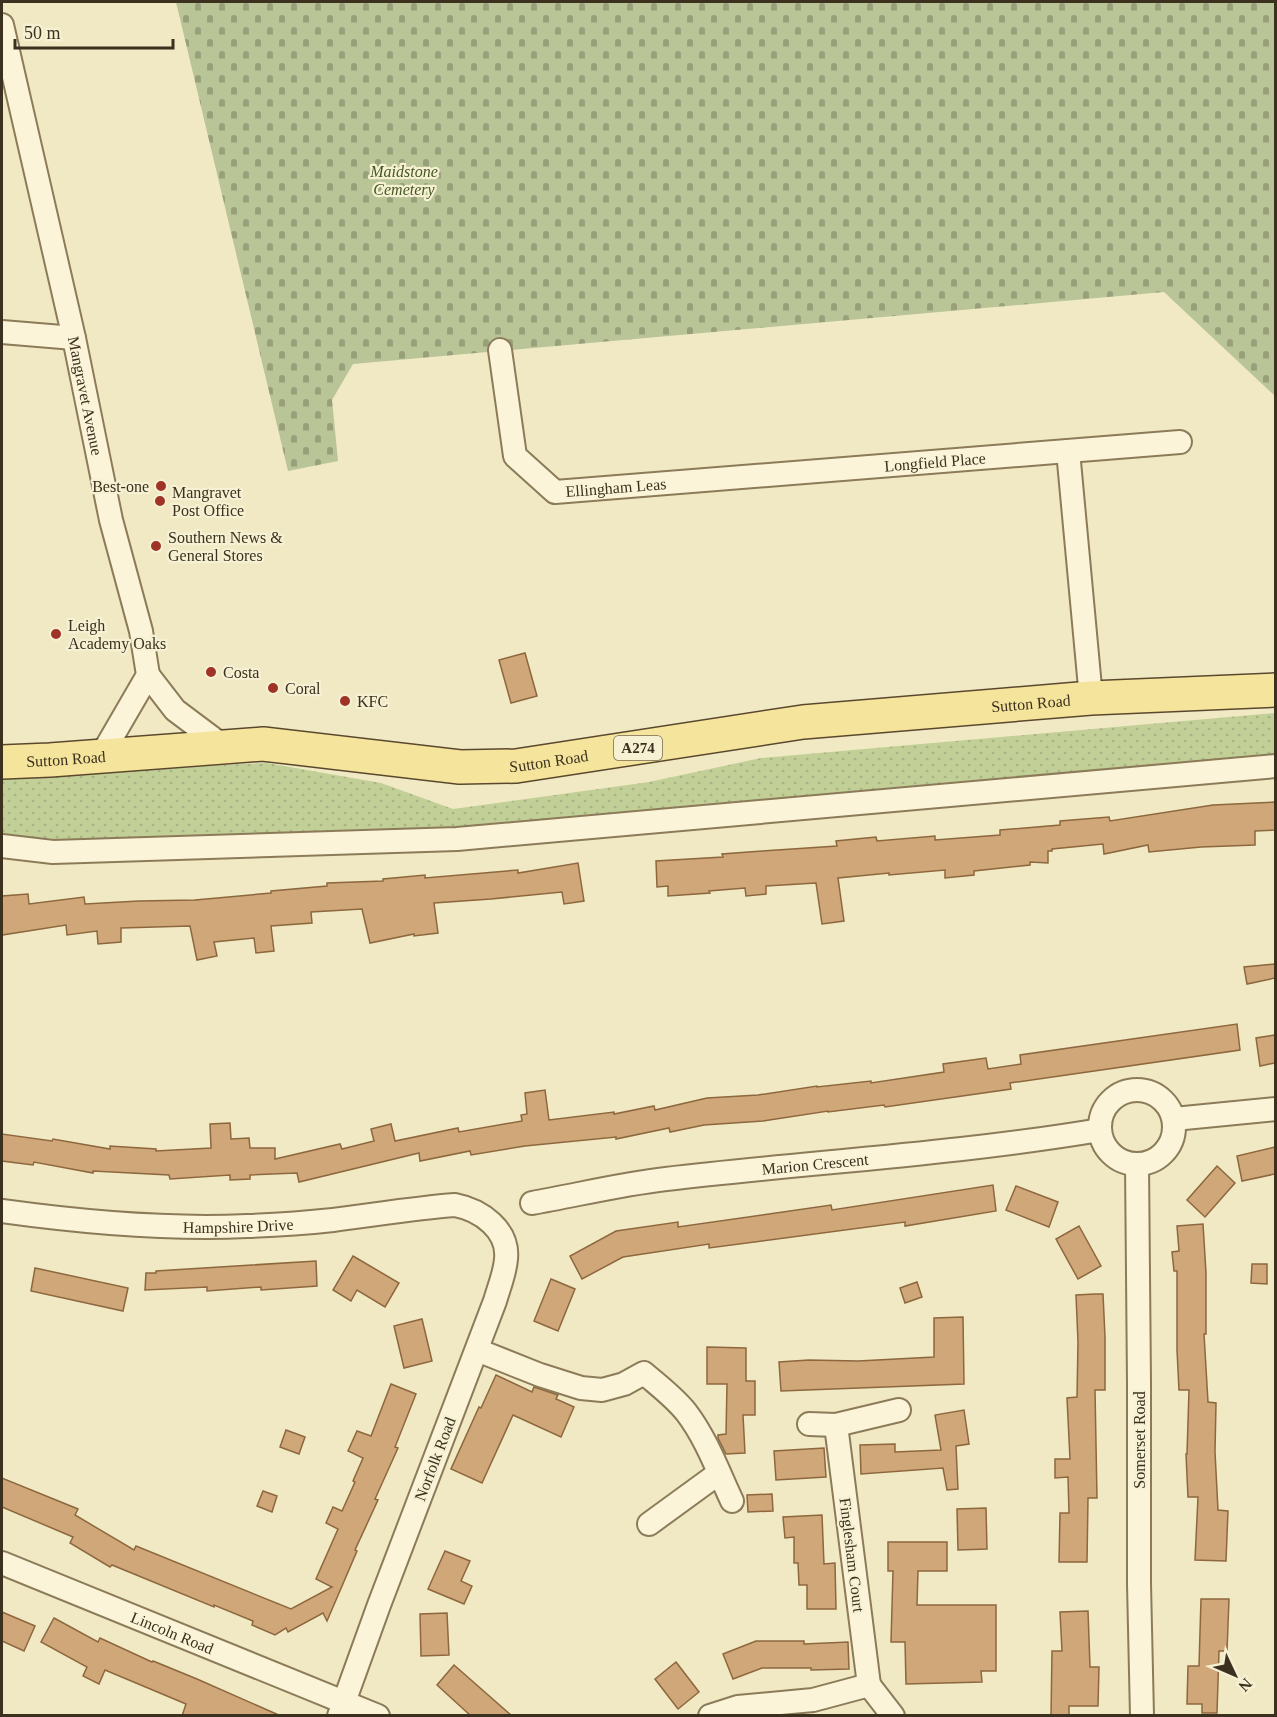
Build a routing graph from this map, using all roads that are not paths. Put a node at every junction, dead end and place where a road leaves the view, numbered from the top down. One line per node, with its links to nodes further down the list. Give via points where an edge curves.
1 (2, 26): 3 (street, Mangravet Avenue)
2 (2, 332): 3 (street)
3 (74, 338): 8 (street, Mangravet Avenue)
4 (500, 350): 7 (street, Ellingham Leas, via 515,456 555,492)
5 (1180, 442): 6 (street, Longfield Place)
6 (1068, 451): 7 (street, Longfield Place); 10 (street)
7 (802, 472)
8 (148, 675): 11 (street, via 175,710); 12 (street)
9 (1275, 690): 10 (main road, Sutton Road / A274)
10 (1091, 698): 11 (main road, Sutton Road / A274, via 803,722 516,766 460,767 263,744)
11 (223, 746): 12 (main road, Sutton Road / A274)
12 (100, 756): 13 (main road, Sutton Road / A274)
13 (2, 762)
14 (1275, 766): 15 (street, via 457,839 53,852)
15 (2, 846)
16 (1275, 1109): 17 (street)
17 (1174, 1119): 18 (street, via 1167,1103 1158,1095 1135,1089 1109,1102); 19 (street, via 1173,1138 1166,1150 1147,1163)
18 (1100, 1130): 19 (street, via 1103,1142 1114,1156); 20 (street, Marion Crescent, via 664,1179)
19 (1137, 1164): 36 (street, Somerset Road)
20 (532, 1203)
21 (474, 1210): 22 (street, Hampshire Drive, via 455,1205 244,1226 146,1225); 23 (street, Norfolk Road, via 498,1230 506,1247 495,1301)
22 (2, 1211)
23 (477, 1350): 27 (street, via 581,1388 602,1390 644,1373 687,1414); 32 (street, Norfolk Road)
24 (899, 1410): 26 (street)
25 (809, 1424): 26 (street)
26 (836, 1425): 31 (street, Finglesham Court)
27 (719, 1473): 28 (street); 29 (street)
28 (732, 1501)
29 (649, 1524)
30 (2, 1563): 32 (street, Lincoln Road)
31 (868, 1685): 34 (street, via 813,1700 738,1707); 35 (street)
32 (342, 1709): 33 (street, Lincoln Road)
33 (378, 1716)
34 (710, 1716)
35 (893, 1716)
36 (1142, 1716)

